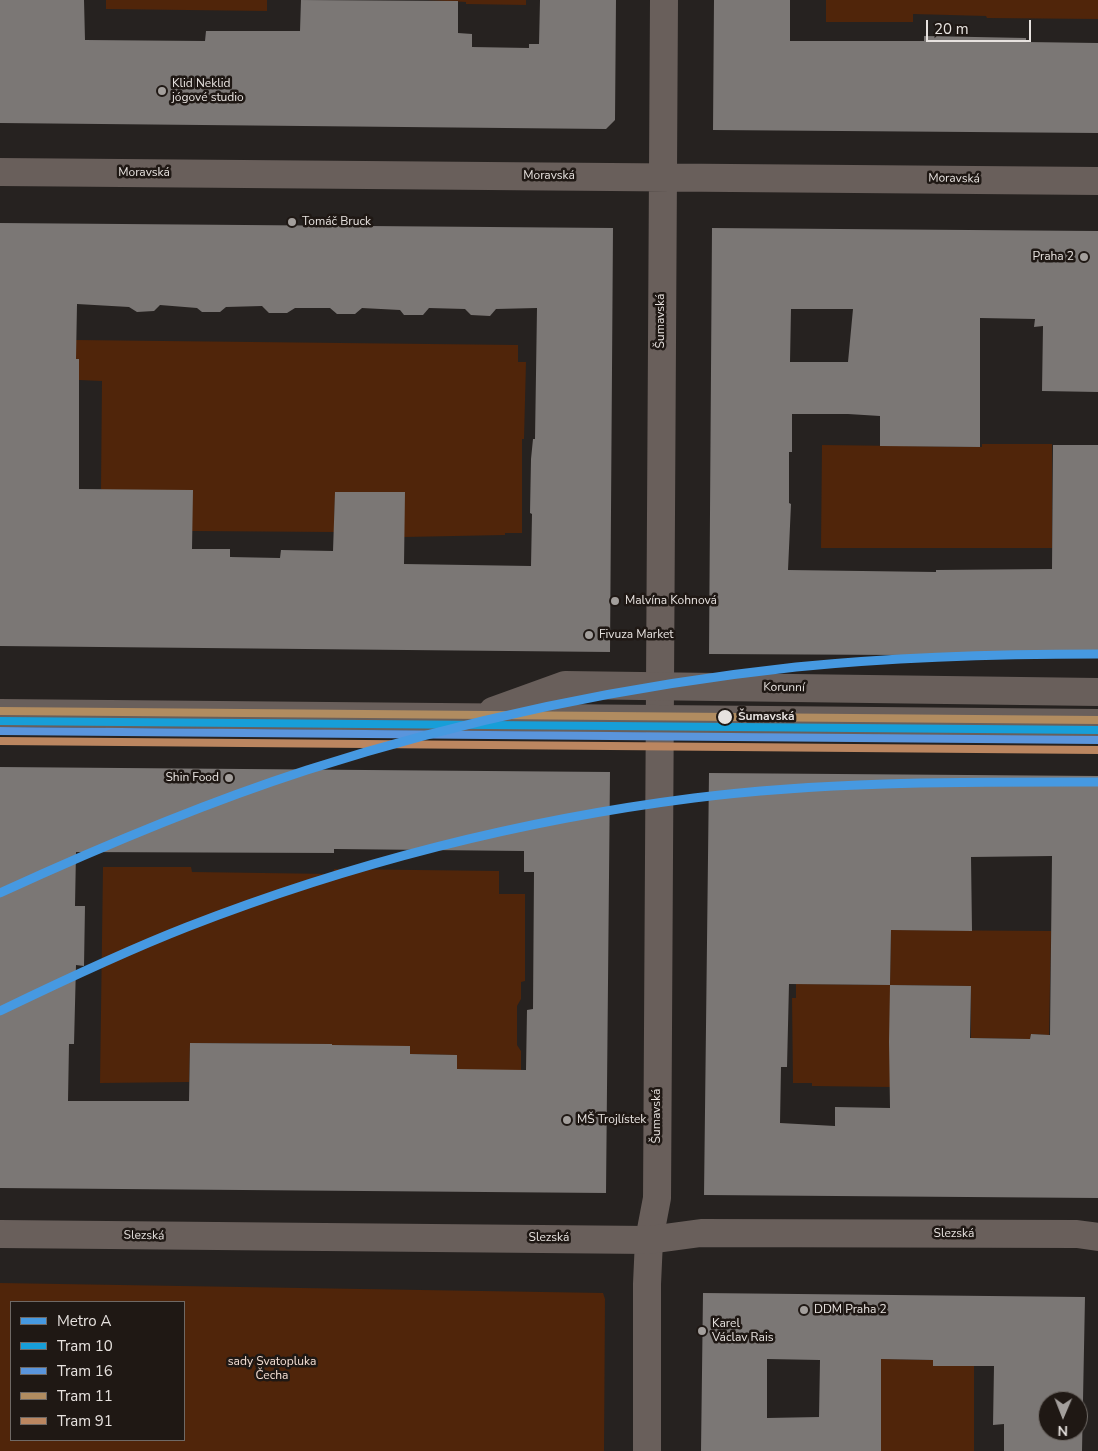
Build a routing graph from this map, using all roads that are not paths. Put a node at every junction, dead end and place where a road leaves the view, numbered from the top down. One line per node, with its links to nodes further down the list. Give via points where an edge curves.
1 (664, 0): 3 (street, Šumavská)
2 (0, 172): 3 (street, Moravská)
3 (662, 176): 4 (street, Moravská); 5 (street, Šumavská)
4 (1098, 180)
5 (660, 687): 6 (street, Korunní); 8 (street, Korunní, via 565,685); 9 (street, Šumavská)
6 (1098, 692)
7 (0, 713): 8 (street, Korunní)
8 (475, 717): 9 (street, Korunní)
9 (660, 719): 10 (street, Korunní); 13 (street, Šumavská, via 657,1198)
10 (1098, 723)
11 (0, 1234): 13 (street, Slezská)
12 (1098, 1236): 13 (street, Slezská, via 701,1232)
13 (649, 1240): 14 (street, Šumavská)
14 (647, 1451)

